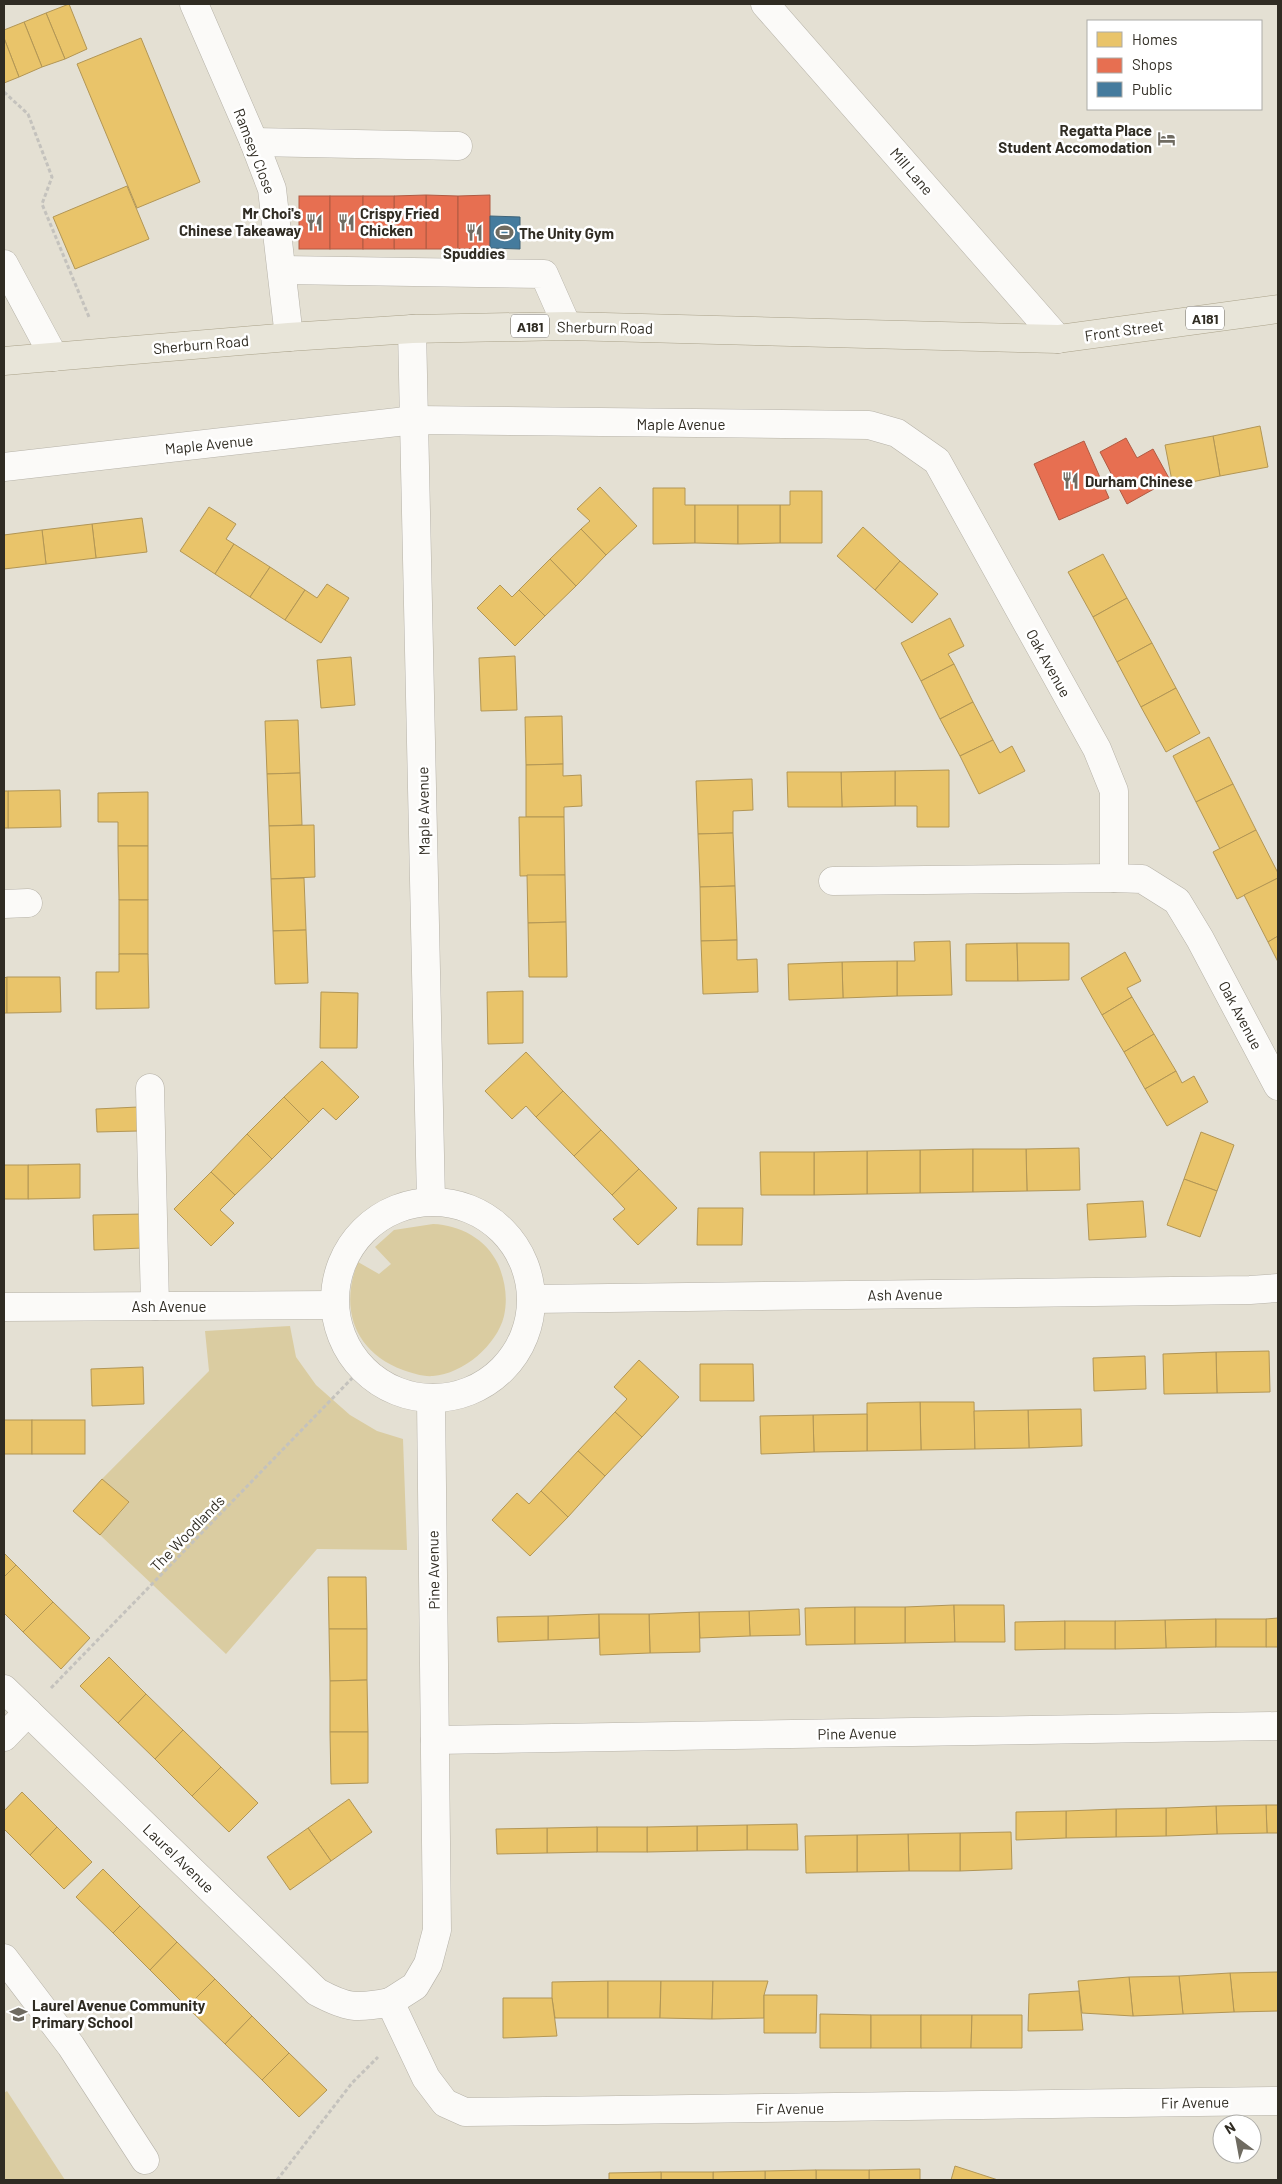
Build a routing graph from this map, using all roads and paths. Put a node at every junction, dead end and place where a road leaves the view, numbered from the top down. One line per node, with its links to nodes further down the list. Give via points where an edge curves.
1 (194, 4): 4 (street, Ramsey Close)
2 (765, 4): 12 (street, Mill Lane)
3 (4, 92): 13 (path, via 28,114 52,177 42,204 89,317)
4 (254, 142): 5 (street); 7 (street, Ramsey Close, via 272,189)
5 (458, 146)
6 (4, 264): 14 (street)
7 (283, 270): 9 (street, via 544,274); 11 (street, Ramsey Close)
8 (1278, 309): 12 (main road, Front Street / A181)
9 (567, 326): 10 (main road, Sherburn Road / A181); 12 (main road, Sherburn Road / A181)
10 (412, 330): 11 (main road, Sherburn Road / A181); 16 (street, Maple Avenue)
11 (289, 337): 13 (main road, Sherburn Road / A181)
12 (1058, 339)
13 (92, 353): 14 (main road, Sherburn Road / A181)
14 (54, 357): 15 (main road, Sherburn Road / A181)
15 (4, 361)
16 (415, 420): 17 (street, Maple Avenue, via 868,425 897,433); 18 (street, Maple Avenue); 23 (street, Maple Avenue)
17 (937, 461): 19 (street, Oak Avenue, via 1097,749 1114,791)
18 (4, 467)
19 (1114, 878): 20 (street, Oak Avenue); 21 (street, Oak Avenue, via 1142,879 1176,901 1200,939)
20 (833, 882)
21 (1278, 1086)
22 (150, 1088): 27 (street)
23 (431, 1201): 25 (street, via 466,1207 492,1221 514,1244 527,1271); 26 (street, via 390,1211 359,1234 341,1264)
24 (1278, 1288): 25 (street, Ash Avenue)
25 (532, 1298): 30 (street, via 526,1332 503,1369 468,1392)
26 (334, 1305): 27 (street, Ash Avenue); 29 (street, via 342,1338)
27 (155, 1306): 28 (street, Ash Avenue)
28 (4, 1307)
29 (361, 1369): 30 (street, via 396,1392); 32 (path, The Woodlands)
30 (431, 1399): 35 (street, Pine Avenue)
31 (4, 1689): 32 (street, Laurel Avenue)
32 (28, 1712): 34 (street); 37 (street, Laurel Avenue, via 317,1992 341,2004)
33 (1278, 1726): 35 (street, Pine Avenue)
34 (4, 1738)
35 (435, 1740): 37 (street, Pine Avenue, via 437,1930 428,1964 415,1986)
36 (4, 1958): 40 (street, via 71,2046)
37 (377, 2004): 38 (street, Fir Avenue)
38 (403, 2031): 39 (street, Fir Avenue, via 426,2078 445,2103 465,2112); 41 (path, via 352,2084)
39 (1278, 2101)
40 (145, 2160)
41 (278, 2180)

